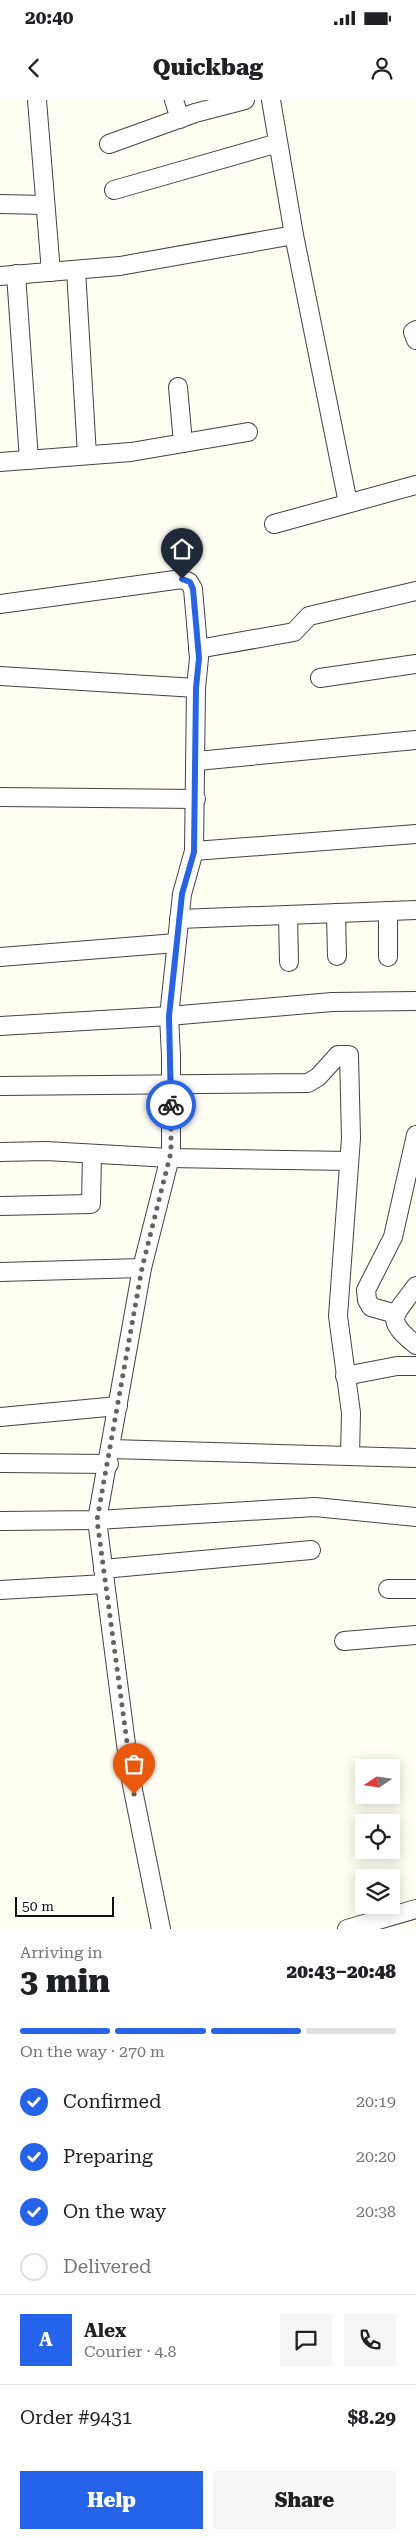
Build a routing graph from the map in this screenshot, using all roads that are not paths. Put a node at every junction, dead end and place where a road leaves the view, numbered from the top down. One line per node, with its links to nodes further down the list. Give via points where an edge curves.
1 (37, 100): 10 (street)
2 (174, 100): 5 (street)
3 (245, 100): 5 (street)
4 (271, 100): 6 (street)
5 (180, 118): 7 (street)
6 (278, 143): 8 (street); 11 (street)
7 (109, 144)
8 (114, 190)
9 (0, 204): 10 (street)
10 (44, 205): 13 (street)
11 (294, 235): 12 (street, via 120,266); 24 (street)
12 (76, 270): 13 (street); 20 (street)
13 (51, 272): 14 (street)
14 (8, 275): 21 (street)
15 (416, 330): 16 (street, via 413,332)
16 (416, 340)
17 (178, 387): 19 (street)
18 (248, 432): 19 (street)
19 (183, 443): 20 (street)
20 (87, 455): 21 (street)
21 (29, 460): 22 (street)
22 (0, 462)
23 (416, 485): 24 (street)
24 (348, 503): 25 (street)
25 (274, 524)
26 (416, 591): 28 (street, via 309,616 294,632)
27 (0, 604): 28 (street, via 182,579 190,582 193,589)
28 (198, 649): 32 (street)
29 (416, 664): 31 (street)
30 (0, 676): 32 (street)
31 (320, 678)
32 (196, 688): 34 (street)
33 (416, 740): 34 (street)
34 (197, 762): 36 (street)
35 (0, 797): 36 (street)
36 (196, 799): 38 (street)
37 (416, 834): 38 (street)
38 (194, 852): 43 (street, via 182,894)
39 (416, 910): 40 (street)
40 (388, 911): 41 (street); 47 (street)
41 (336, 913): 42 (street); 45 (street)
42 (288, 915): 43 (street); 48 (street)
43 (179, 919): 44 (street)
44 (176, 943): 46 (street); 50 (street)
45 (337, 956)
46 (0, 957)
47 (388, 957)
48 (289, 962)
49 (416, 1000): 50 (street, via 332,1002)
50 (169, 1016): 51 (street); 52 (street)
51 (0, 1026)
52 (171, 1084): 53 (street); 57 (street); 58 (street, via 308,1083 338,1055 349,1055)
53 (0, 1086)
54 (416, 1135): 63 (street, via 393,1237 366,1290 371,1307)
55 (0, 1152): 56 (street)
56 (92, 1154): 57 (street); 59 (street, via 91,1204)
57 (170, 1158): 58 (street); 60 (street)
58 (349, 1160): 66 (street, via 338,1316)
59 (0, 1206)
60 (142, 1268): 61 (street); 67 (street)
61 (0, 1272)
62 (416, 1286): 63 (street)
63 (396, 1314): 64 (street, via 394,1322 398,1330)
64 (416, 1344)
65 (416, 1366): 66 (street, via 397,1366)
66 (344, 1376): 69 (street, via 351,1413)
67 (118, 1406): 68 (street); 70 (street)
68 (0, 1417)
69 (350, 1455): 70 (street); 71 (street)
70 (110, 1456): 72 (street); 74 (street)
71 (416, 1458)
72 (0, 1463)
73 (416, 1517): 74 (street, via 315,1507)
74 (97, 1520): 75 (street); 77 (street)
75 (0, 1521)
76 (310, 1550): 77 (street)
77 (104, 1576): 80 (street); 84 (street, via 130,1775)
78 (388, 1589): 79 (street)
79 (416, 1589)
80 (0, 1590)
81 (416, 1635): 82 (street)
82 (344, 1642)
83 (416, 1909): 85 (street)
84 (161, 1929)
85 (347, 1929)

